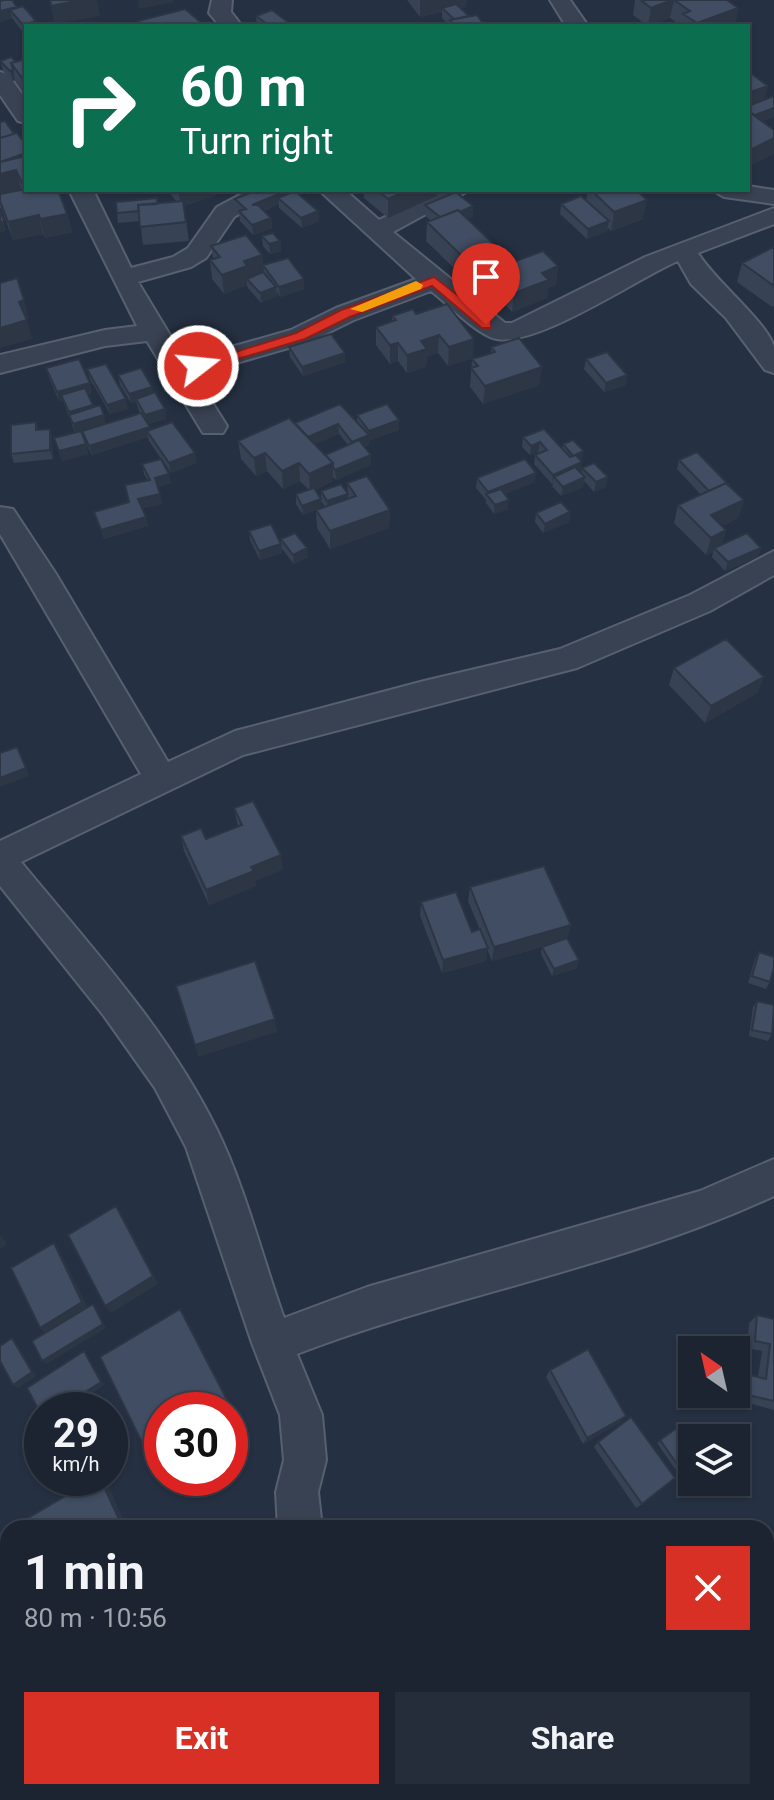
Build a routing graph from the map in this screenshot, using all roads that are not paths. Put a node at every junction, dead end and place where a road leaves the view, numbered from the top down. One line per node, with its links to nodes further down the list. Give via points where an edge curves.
1 (222, 0): 3 (street, via 220,13)
2 (560, 0): 4 (street)
3 (229, 24)
4 (576, 24)
5 (0, 79): 6 (street)
6 (24, 113)
7 (82, 192): 18 (street)
8 (263, 192): 18 (street, via 225,212 190,257)
9 (333, 192): 16 (street)
10 (454, 192): 16 (street)
11 (726, 192): 15 (street)
12 (739, 192): 13 (street)
13 (774, 197)
14 (774, 215): 15 (street)
15 (739, 229): 17 (street)
16 (377, 230): 19 (street)
17 (684, 250): 19 (street, via 514,332 486,325); 22 (street, via 700,278 735,312)
18 (123, 278): 20 (street)
19 (434, 281): 23 (street, via 300,336)
20 (153, 332): 21 (street); 23 (street)
21 (0, 364)
22 (774, 364)
23 (179, 371): 24 (street)
24 (213, 426)
25 (3, 516): 27 (street)
26 (774, 562): 27 (street, via 700,603 566,660 265,735)
27 (161, 779): 28 (street)
28 (0, 859): 30 (street, via 168,1076 203,1141)
29 (774, 1177): 30 (street, via 704,1209 367,1307)
30 (272, 1343): 31 (street, via 301,1415 305,1460 297,1492)
31 (299, 1520)

